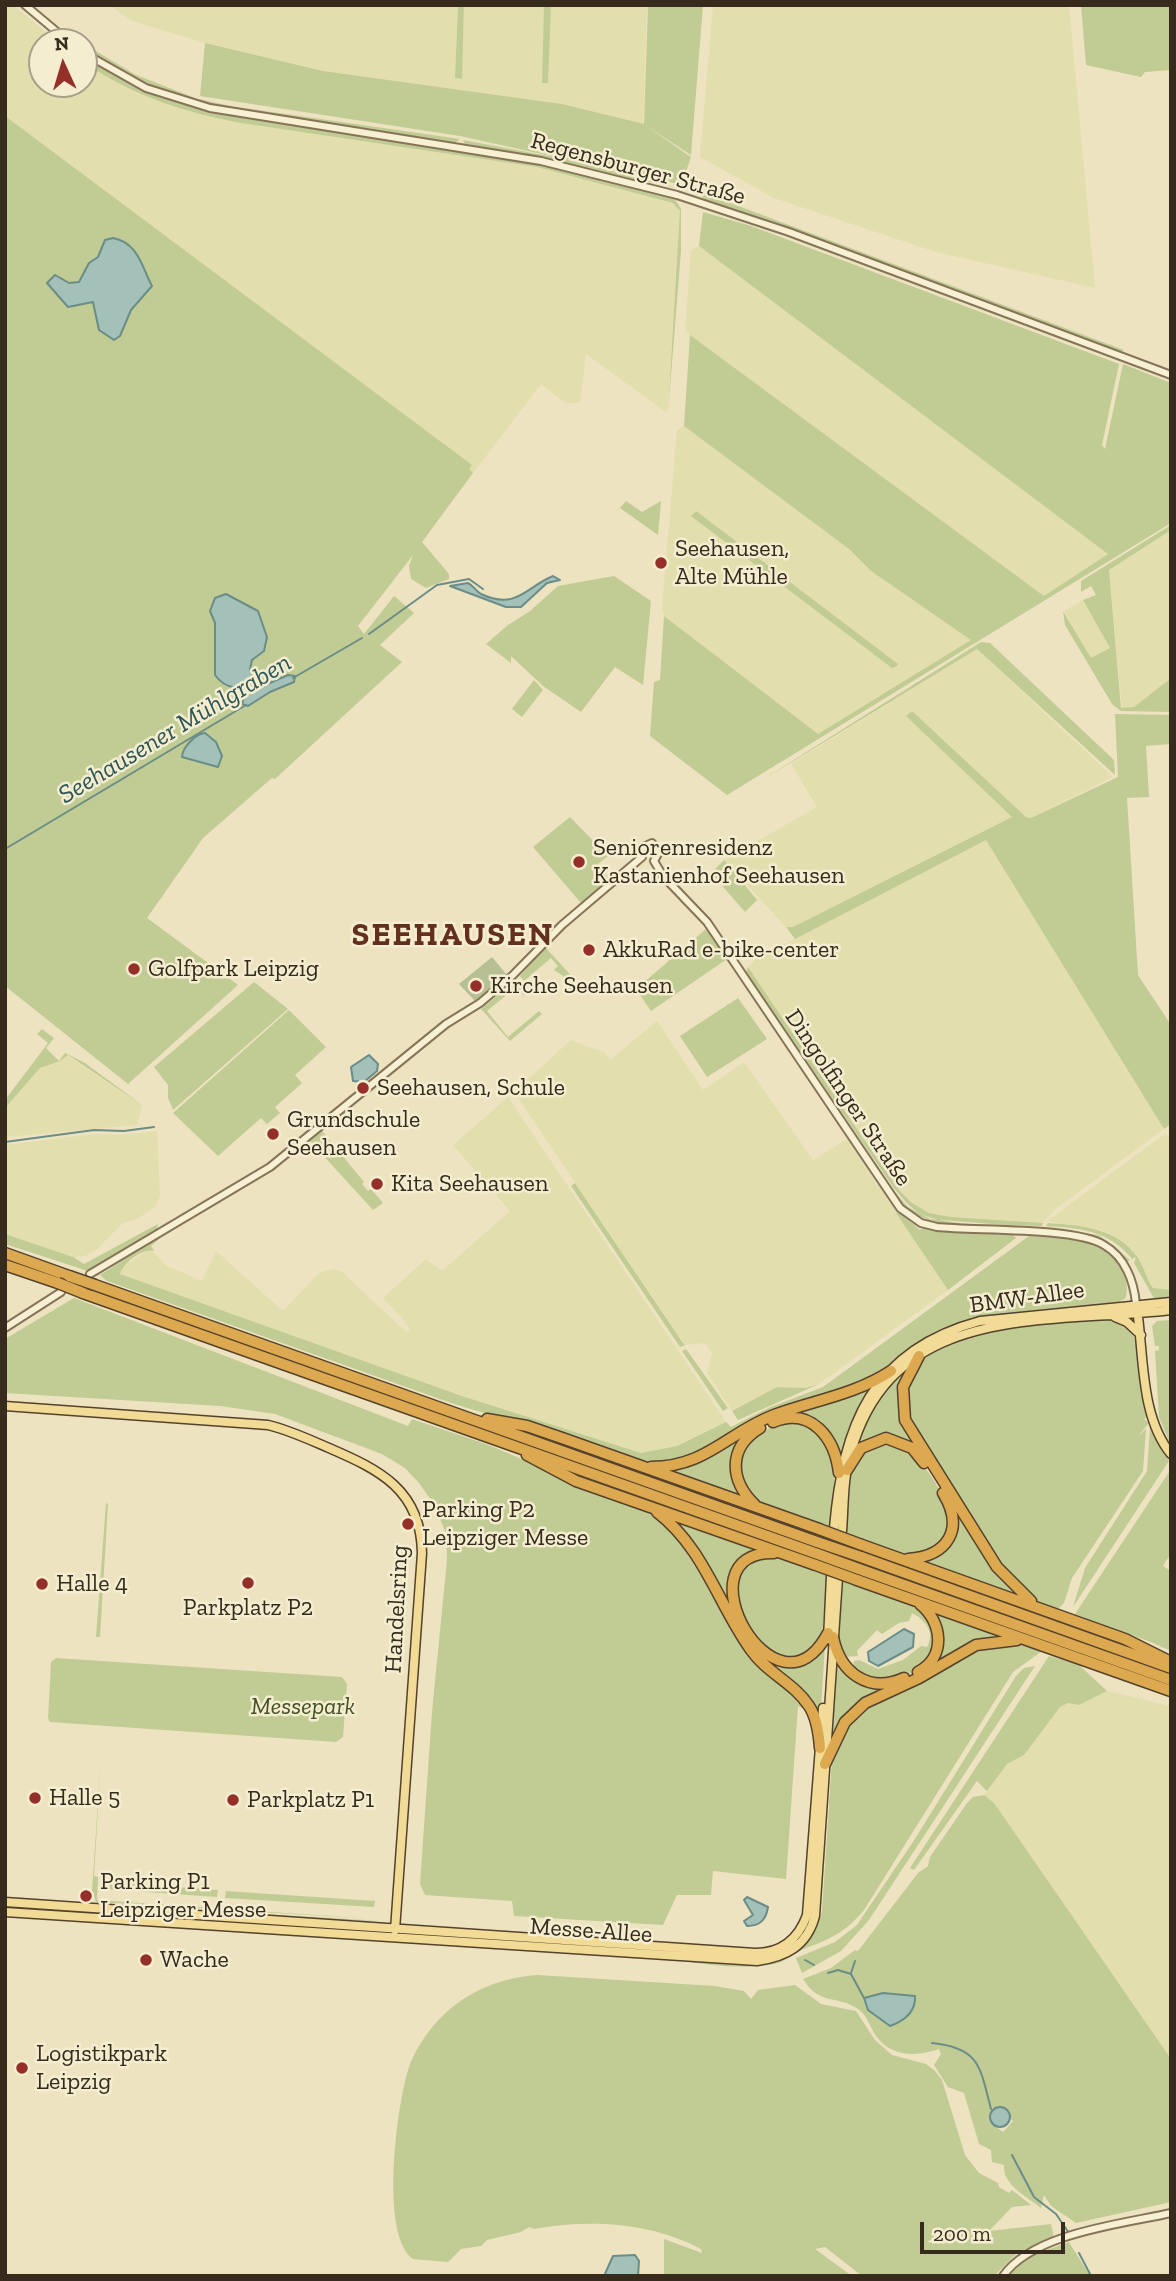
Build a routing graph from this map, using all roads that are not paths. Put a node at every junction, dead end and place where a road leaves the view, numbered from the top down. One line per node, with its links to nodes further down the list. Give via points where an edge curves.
1 (25, 5): 2 (street)
2 (52, 28)
3 (98, 61): 4 (street, Regensburger Straße, via 134,82 210,108 541,161 684,197)
4 (1171, 375)
5 (642, 857): 6 (street); 6 (street, Dingolfinger Straße, via 643,845 653,843 659,852); 9 (street, via 480,1003 446,1024 270,1167)
6 (654, 861): 12 (street, Dingolfinger Straße, via 707,922 900,1208 921,1223 937,1227 1094,1240 1111,1249 1125,1265)
7 (5, 1253): 21 (highway, bridge)
8 (5, 1265): 10 (highway)
9 (90, 1274)
10 (60, 1288): 16 (street); 22 (highway, bridge)
11 (1171, 1302): 12 (main road, BMW-Allee)
12 (1136, 1304): 14 (main road, Dingolfinger Straße); 19 (main road, BMW-Allee, via 980,1321 937,1336)
13 (1171, 1310): 14 (main road, BMW-Allee)
14 (1138, 1314): 15 (main road, BMW-Allee); 17 (main road, Dingolfinger Straße)
15 (1109, 1316): 17 (main road, via 1124,1320); 18 (main road, BMW-Allee, via 984,1326)
16 (5, 1328)
17 (1141, 1335): 23 (main road, Dingolfinger Straße, via 1150,1411)
18 (919, 1356): 25 (main road, BMW-Allee, via 901,1369 867,1412); 35 (highway, via 903,1387 905,1420 1005,1579)
19 (891, 1371): 24 (highway, via 842,1396 771,1416 691,1462); 25 (main road, BMW-Allee, via 852,1429)
20 (5, 1406): 46 (main road, Handelsring, via 268,1425 362,1462 401,1490 415,1516 422,1553)
21 (468, 1417): 24 (highway, via 527,1426); 29 (highway)
22 (512, 1446): 26 (highway, via 566,1476); 29 (highway)
23 (1169, 1452)
24 (642, 1466): 27 (highway)
25 (843, 1471): 27 (highway, via 832,1442 814,1424 789,1418 765,1426 741,1444 735,1465 739,1486); 28 (main road); 31 (highway, via 861,1448 876,1440 903,1442 919,1455 949,1503 953,1524 945,1545 925,1558)
26 (651, 1507): 30 (highway); 42 (highway, via 686,1538 751,1651 809,1705)
27 (758, 1508): 31 (highway, bridge)
28 (838, 1530)
29 (815, 1553): 30 (highway); 32 (highway, bridge); 39 (highway, bridge, via 860,1557)
30 (790, 1555): 36 (highway, via 759,1554 743,1563 731,1587 734,1607 760,1650 775,1660 805,1659)
31 (902, 1559): 35 (highway)
32 (858, 1574): 34 (highway); 40 (highway)
33 (835, 1577): 36 (main road, Messe-Allee)
34 (913, 1599): 36 (highway, via 928,1610 937,1627 936,1650 923,1669 896,1682 868,1682 844,1666); 37 (highway)
35 (1049, 1612): 38 (highway)
36 (831, 1635): 42 (main road, Messe-Allee); 43 (main road, Messe-Allee)
37 (1030, 1641): 41 (highway); 43 (highway, via 976,1645 865,1703 845,1722)
38 (1171, 1662)
39 (1171, 1668)
40 (1171, 1680)
41 (1171, 1691)
42 (820, 1748): 46 (main road, Messe-Allee, via 807,1915 799,1934 782,1948 755,1953)
43 (825, 1764): 47 (main road, Messe-Allee, via 815,1916 806,1937 785,1955 757,1961)
44 (5, 1902): 46 (main road, Messe-Allee)
45 (5, 1912): 47 (main road, Messe-Allee)
46 (395, 1927): 47 (main road, Handelsring)
47 (395, 1937)
48 (1171, 2213): 49 (street, via 1044,2245 1020,2258)
49 (1003, 2276)

